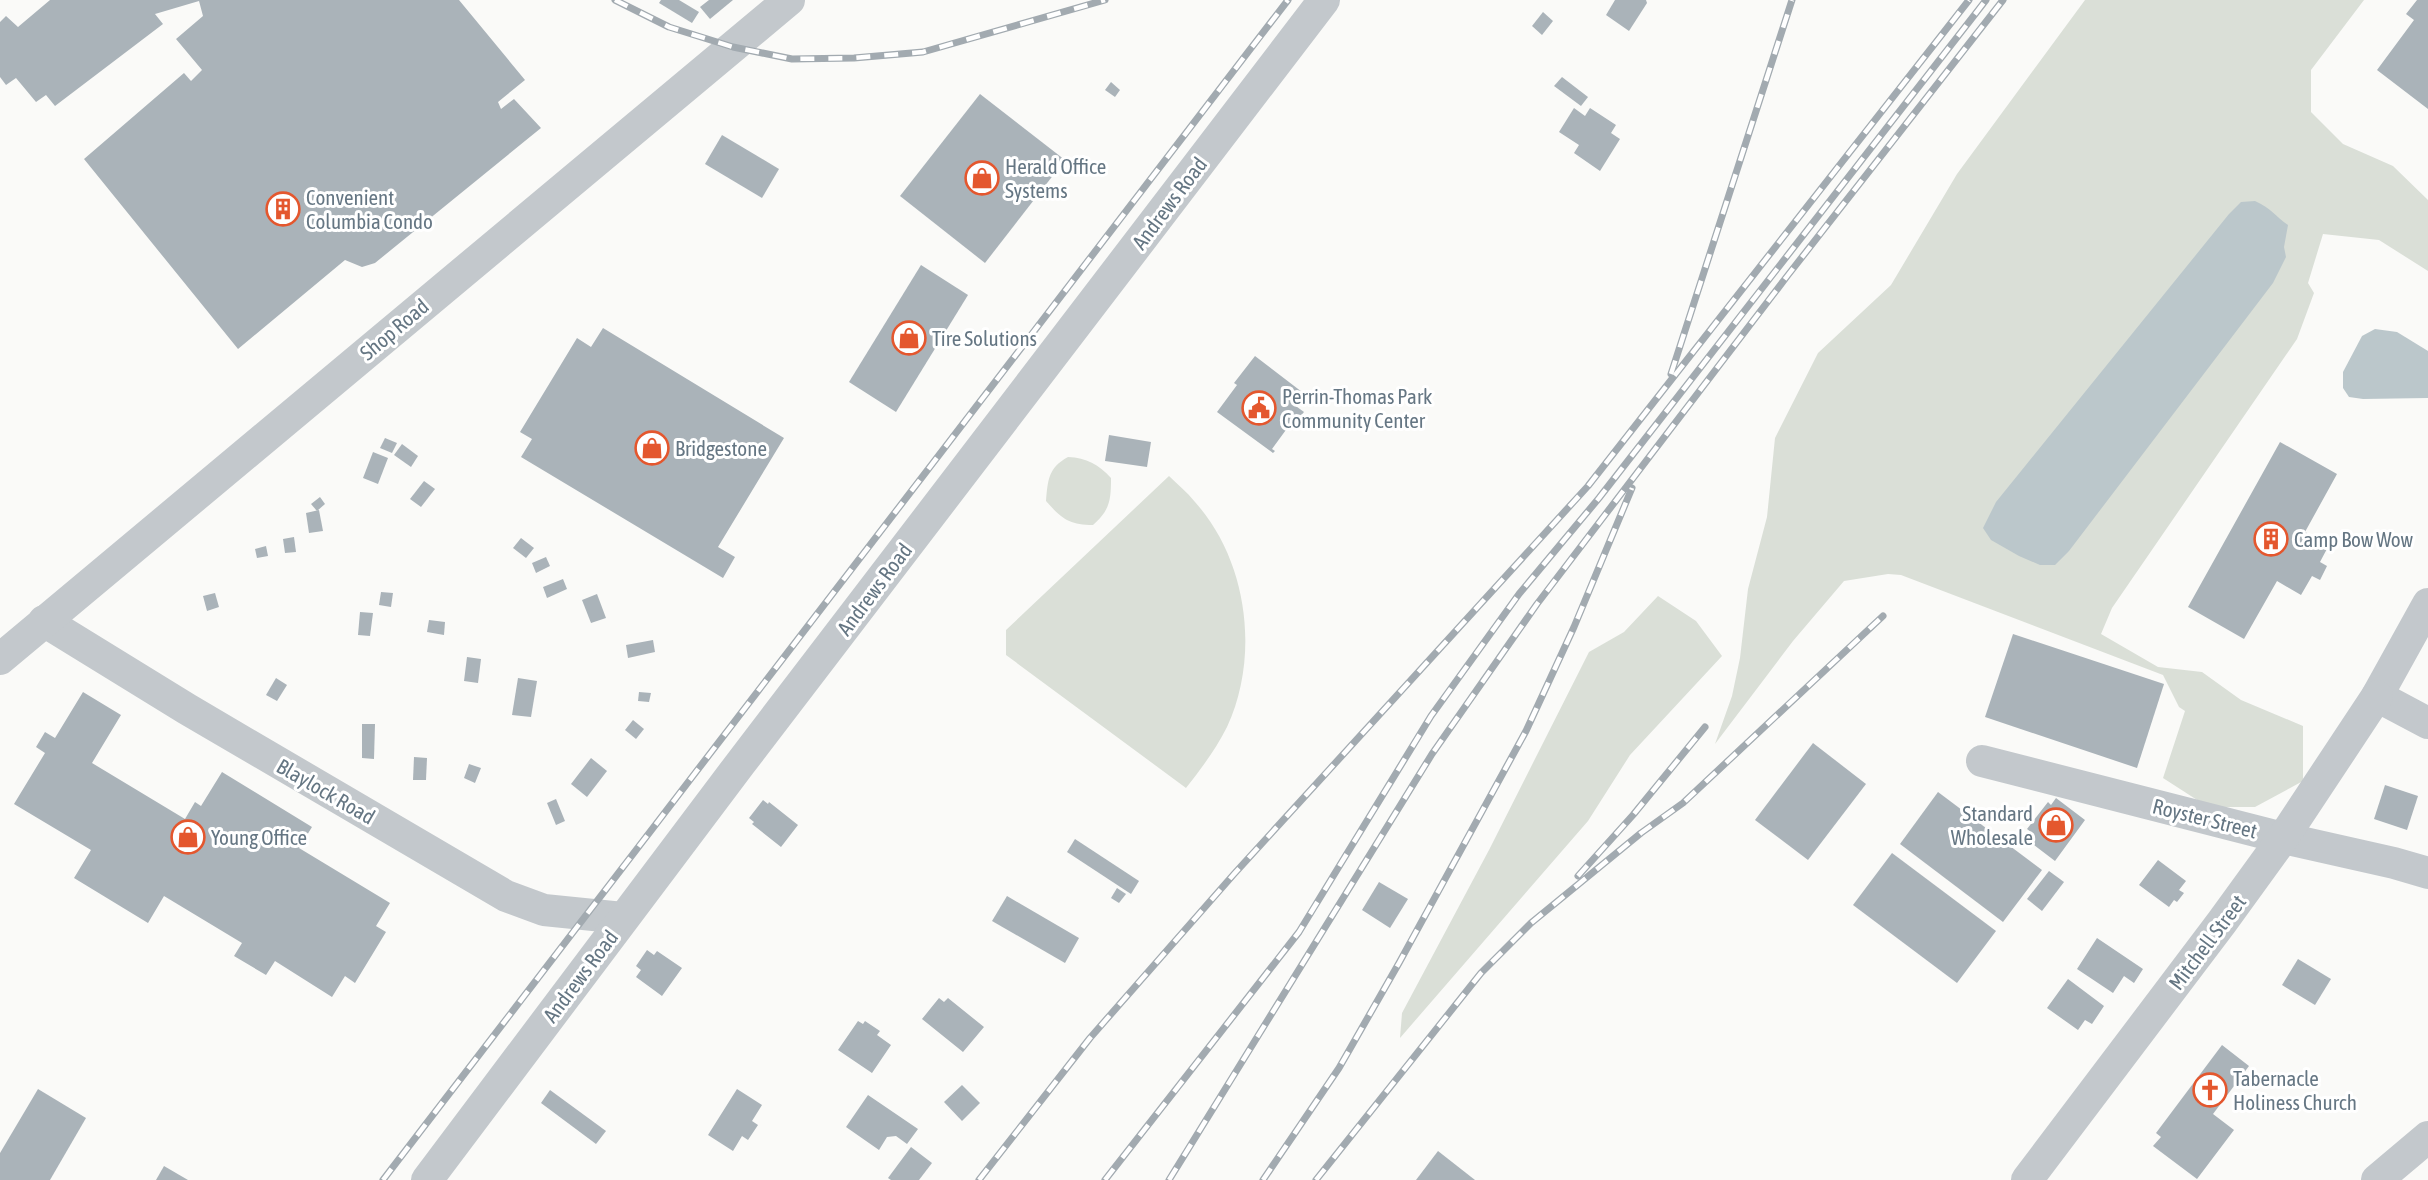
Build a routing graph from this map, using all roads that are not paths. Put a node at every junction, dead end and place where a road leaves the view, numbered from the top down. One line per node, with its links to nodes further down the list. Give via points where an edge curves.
1 (789, 0): 4 (street, Shop Road)
2 (1324, 0): 11 (street, Andrews Road)
3 (2428, 604): 6 (street, Mitchell Street)
4 (44, 621): 5 (street, Shop Road); 11 (street, Blaylock Road, via 506,896 544,910)
5 (0, 659)
6 (2377, 696): 7 (street); 9 (street, Mitchell Street)
7 (2428, 723)
8 (1982, 761): 9 (street, Royster Street)
9 (2283, 838): 10 (street, Royster Street); 14 (street, Mitchell Street)
10 (2428, 873)
11 (623, 918): 13 (street, Andrews Road)
12 (2428, 1137): 15 (street)
13 (427, 1180)
14 (2027, 1180)
15 (2377, 1180)

